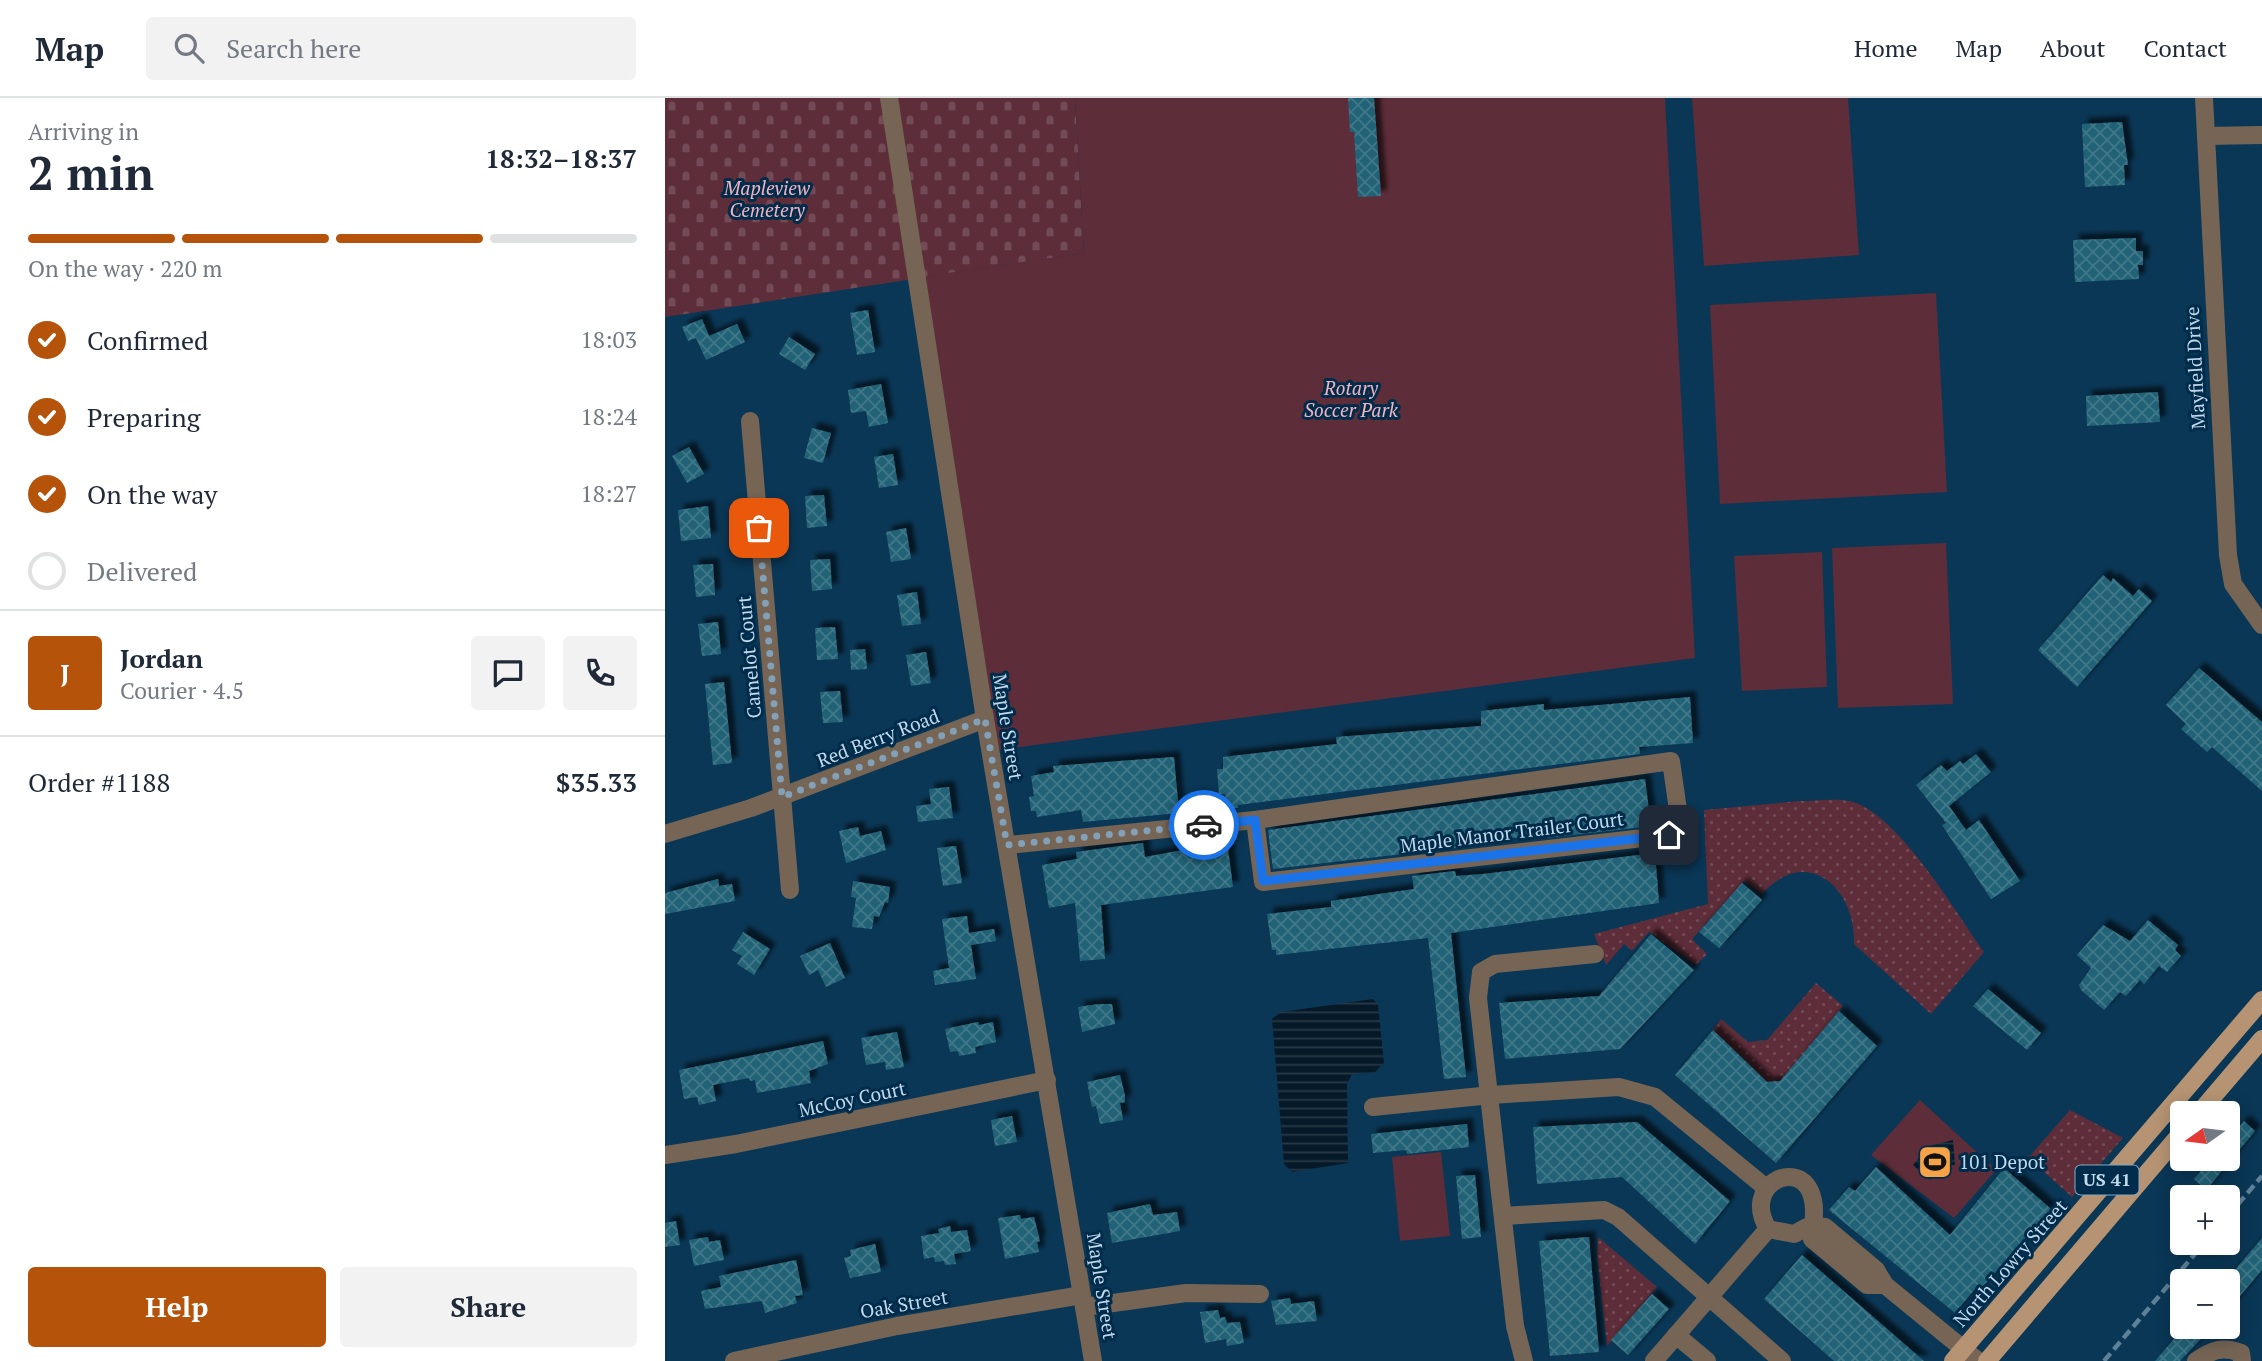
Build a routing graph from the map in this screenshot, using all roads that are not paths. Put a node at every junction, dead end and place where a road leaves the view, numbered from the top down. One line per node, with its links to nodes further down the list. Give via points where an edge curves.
1 (889, 98): 7 (street, Maple Street)
2 (2204, 98): 4 (street, Mayfield Drive)
3 (2262, 135): 4 (street)
4 (2206, 136): 6 (street, Mayfield Drive, via 2228,555 2233,584)
5 (750, 421): 8 (street, Camelot Court)
6 (2262, 625)
7 (985, 719): 8 (street, Red Berry Road); 11 (street, Maple Street)
8 (782, 797): 10 (street, Red Berry Road); 12 (street, Camelot Court)
9 (1255, 820): 9 (street, Maple Manor Trailer Court, via 1671,761 1679,817 1669,835 1263,881); 11 (street, Maple Manor Trailer Court)
10 (665, 834)
11 (1007, 845): 16 (street, Maple Street)
12 (790, 890)
13 (1595, 954): 17 (street, via 1495,964 1481,972 1478,998)
14 (2262, 1000): 30 (main road, North Lowry Street / US 41)
15 (2262, 1039): 18 (main road)
16 (1047, 1080): 21 (street, McCoy Court); 28 (street, Maple Street)
17 (1491, 1095): 19 (street); 22 (street, via 1619,1087 1655,1097); 23 (street)
18 (2209, 1101)
19 (1373, 1107)
20 (2170, 1146): 38 (main road, US 41)
21 (665, 1155)
22 (1765, 1187): 24 (street, via 1778,1179 1805,1183 1815,1212); 25 (street, via 1759,1203)
23 (1503, 1216): 27 (street, via 1604,1210 1618,1217); 33 (street, via 1515,1326)
24 (1812, 1226): 25 (street, via 1794,1234); 30 (street, via 1825,1227 1876,1270 1885,1285)
25 (1768, 1229): 27 (street)
26 (1260, 1294): 28 (street, Oak Street, via 1186,1293)
27 (1708, 1296): 29 (street); 36 (street)
28 (1083, 1301): 31 (street, Oak Street, via 897,1326); 32 (street, Maple Street)
29 (1676, 1335): 34 (street); 35 (street)
30 (1958, 1355): 37 (street)
31 (734, 1361)
32 (1093, 1361)
33 (1524, 1361)
34 (1654, 1361)
35 (1707, 1361)
36 (1782, 1361)
37 (1978, 1361)
38 (1987, 1361)
39 (2196, 1361): 40 (street, via 2211,1350 2228,1348 2241,1353)
40 (2242, 1361)

